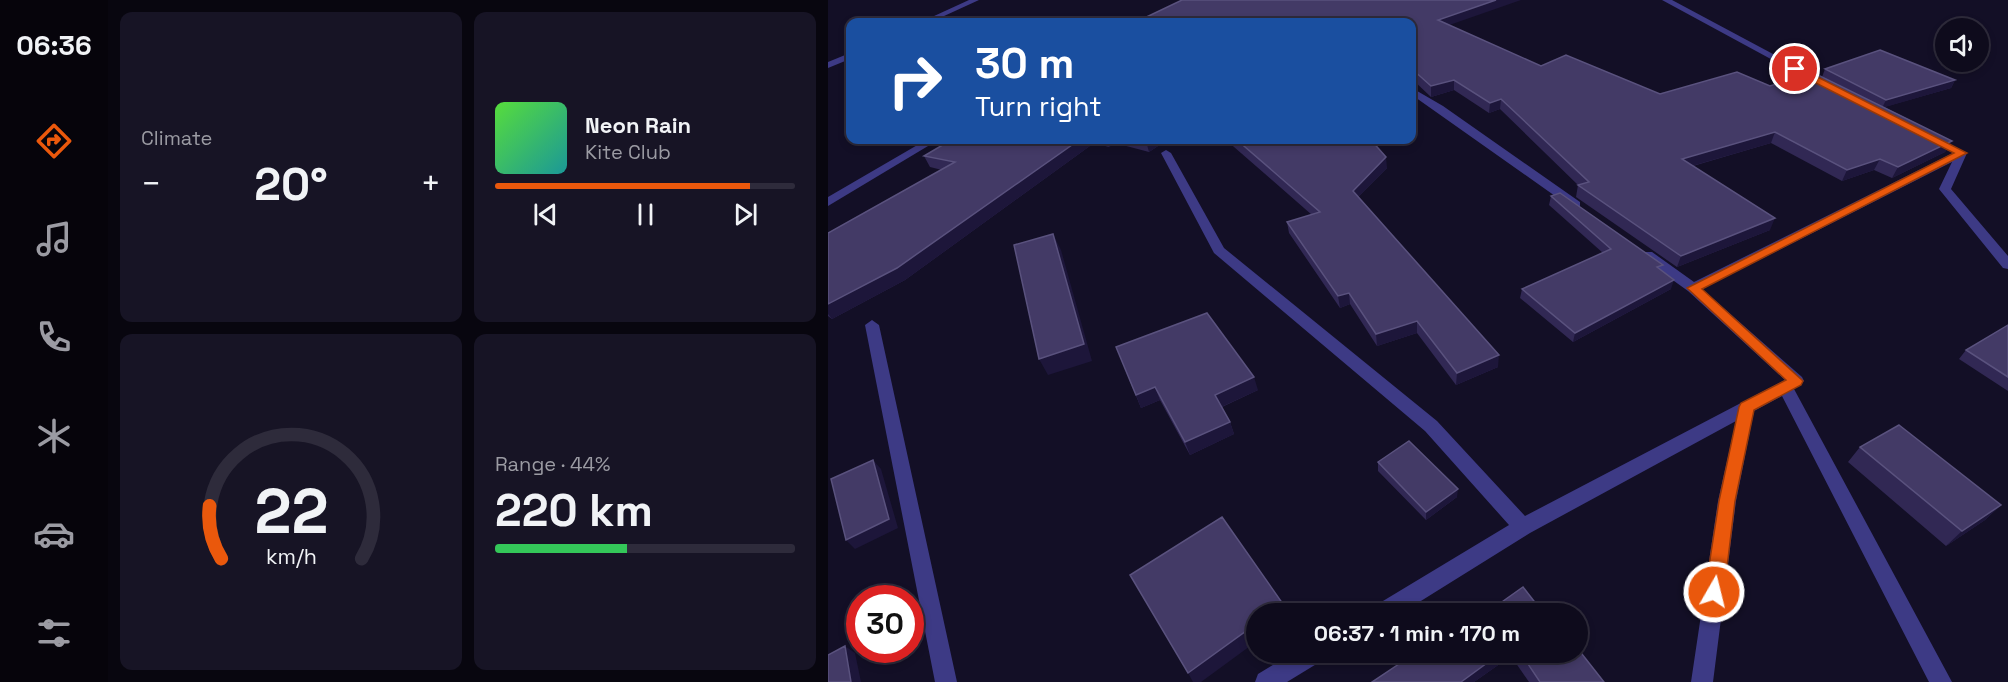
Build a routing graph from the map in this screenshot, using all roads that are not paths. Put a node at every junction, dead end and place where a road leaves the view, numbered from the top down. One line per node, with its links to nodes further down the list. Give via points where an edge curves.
1 (975, 0): 3 (street)
2 (1666, 0): 6 (street)
3 (934, 18)
4 (846, 58): 5 (street)
5 (828, 65)
6 (1836, 90)
7 (1416, 94): 13 (street)
8 (1920, 132): 11 (street)
9 (926, 144): 12 (street)
10 (1167, 153): 20 (street, via 1219,250 1431,426)
11 (1962, 153): 15 (street, via 1945,189); 16 (street)
12 (828, 202)
13 (1586, 212)
14 (1634, 246): 16 (street)
15 (2008, 265)
16 (1693, 288): 18 (street, via 1796,381)
17 (872, 325): 23 (street)
18 (1785, 387): 19 (street); 26 (street)
19 (1747, 407): 20 (street); 25 (street, via 1727,501)
20 (1523, 527): 21 (street)
21 (1398, 603)
22 (1297, 663): 24 (street)
23 (946, 682)
24 (1266, 682)
25 (1702, 682)
26 (1941, 682)

